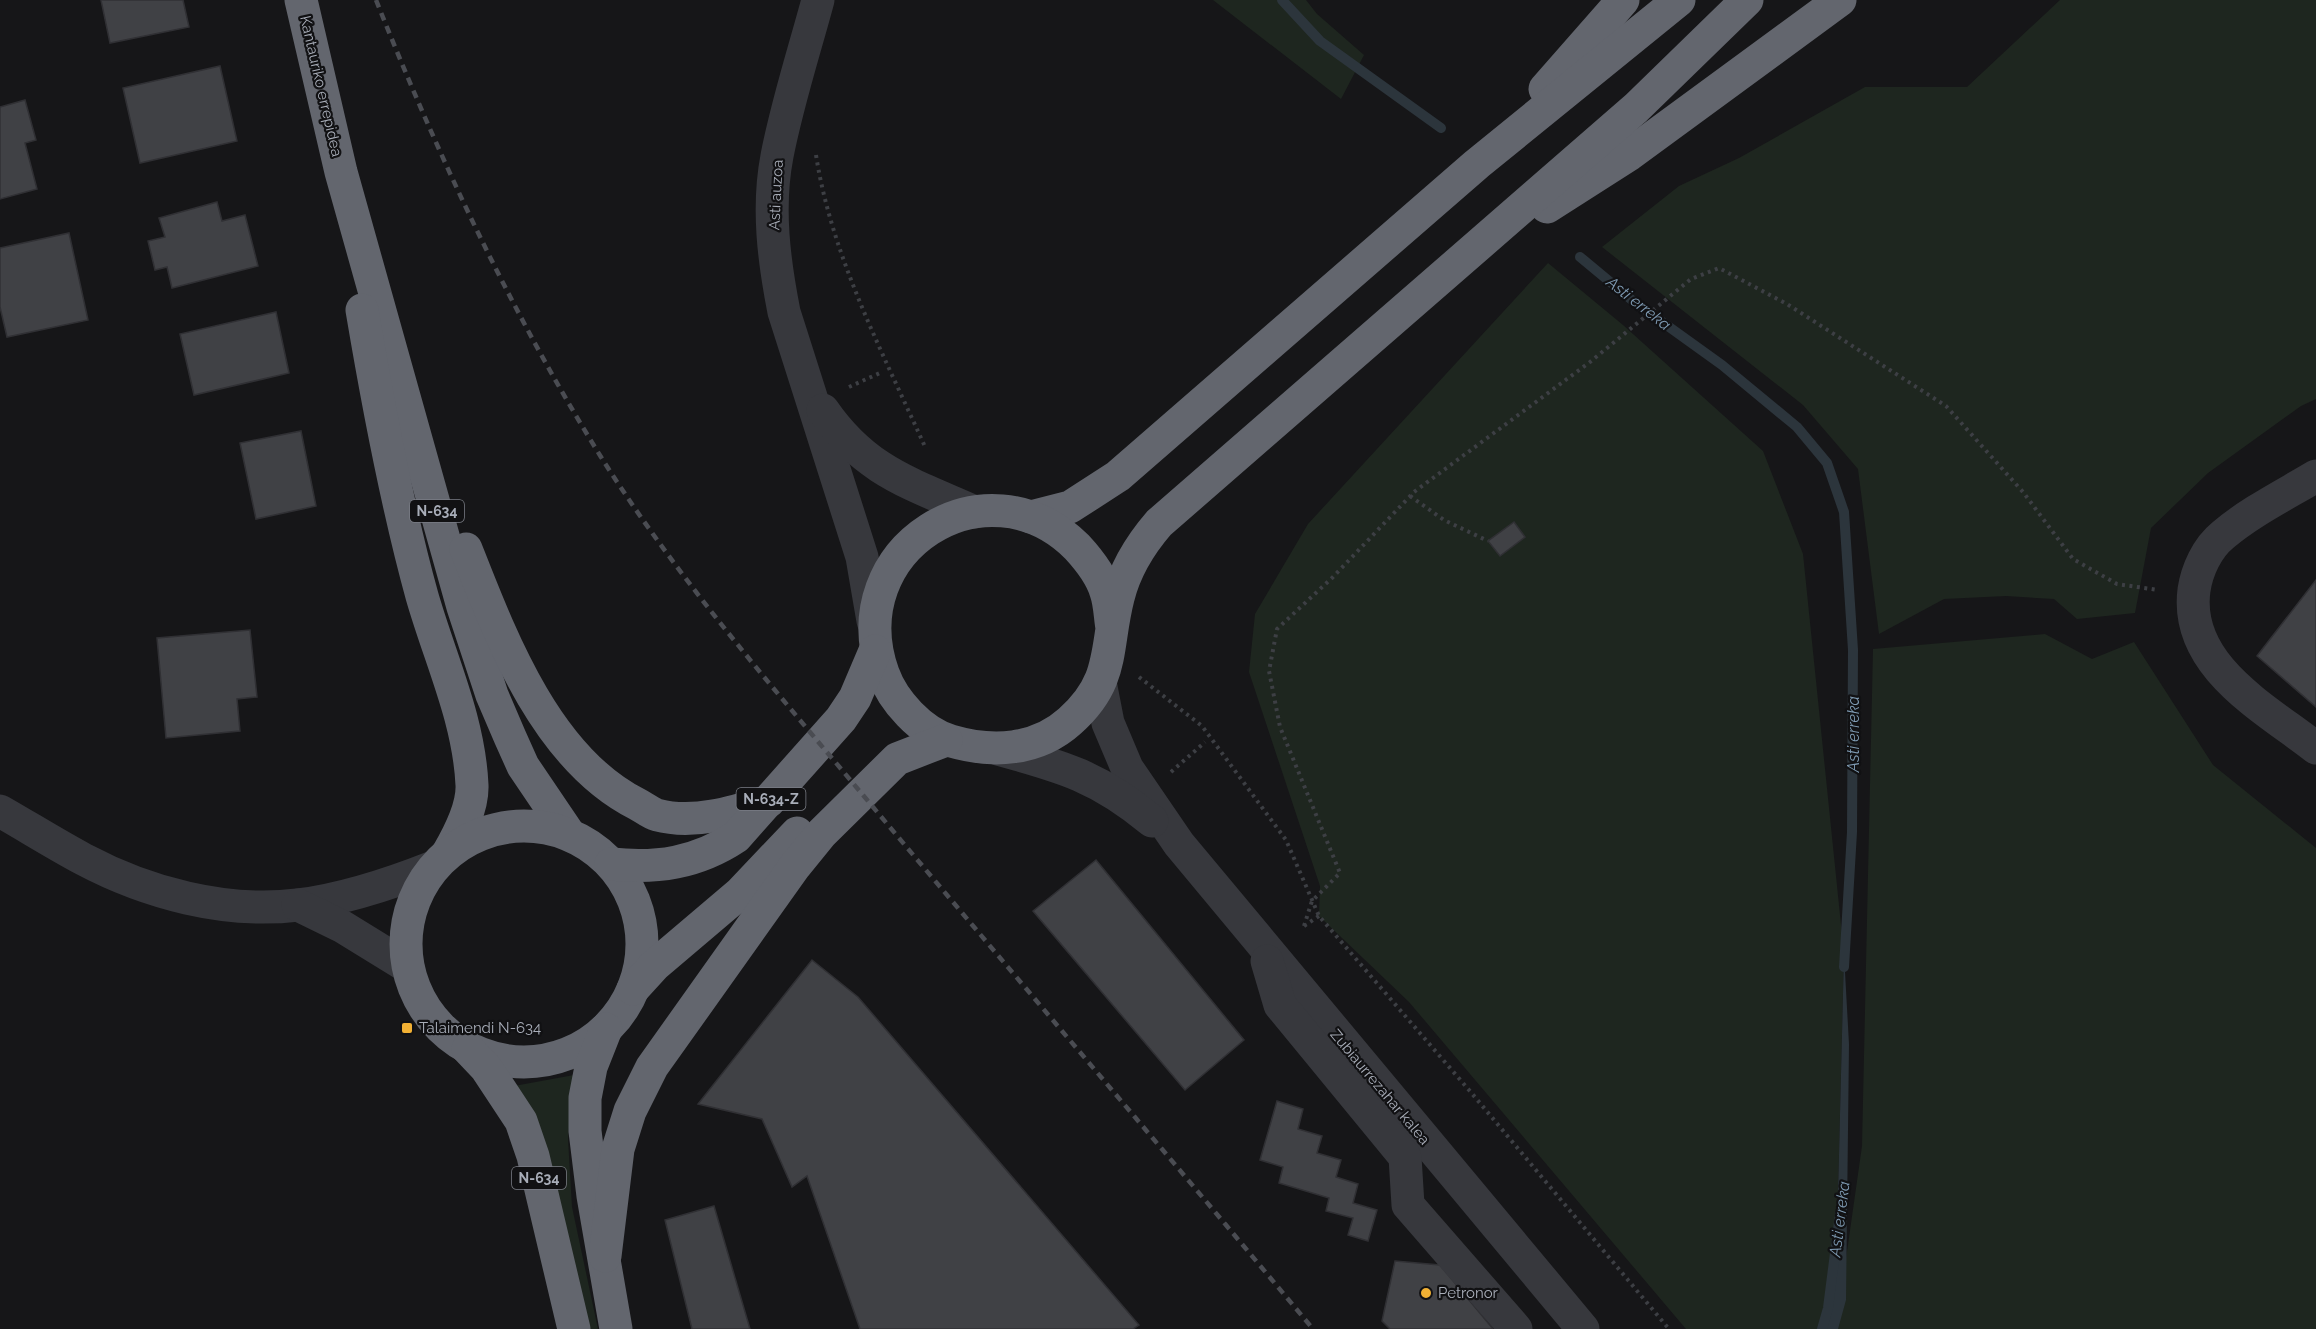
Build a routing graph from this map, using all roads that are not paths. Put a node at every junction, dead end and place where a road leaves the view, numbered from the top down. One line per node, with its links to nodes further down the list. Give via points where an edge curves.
1 (301, 0): 8 (highway, Kantauriko errepidea / N-634)
2 (818, 0): 10 (street, Asti auzoa, via 777,156 773,195 776,273 792,340)
3 (1623, 0): 7 (highway)
4 (1679, 0): 7 (highway)
5 (1747, 0): 9 (highway, via 1636,108)
6 (1840, 0): 9 (highway, via 1630,154)
7 (1477, 164): 14 (highway, via 1118,476 1070,507)
8 (341, 172): 12 (highway, N-634); 26 (highway, N-634, via 366,332 406,538 469,752 472,788 459,836)
9 (1456, 264): 15 (highway, via 1159,523 1142,543 1125,576)
10 (810, 391): 13 (street, Asti auzoa, via 837,431 868,461); 16 (street, Asti auzoa, via 862,557)
11 (2316, 476): 19 (street, via 2222,535 2206,555 2196,580 2192,607 2197,633 2208,656 2225,676)
12 (434, 499): 22 (highway, via 458,530 511,658 548,718 602,783 657,815 717,816); 24 (highway, N-634, via 463,608 492,694 523,766)
13 (975, 512): 14 (highway, via 1003,511); 16 (highway, via 944,520 909,545 895,561 880,589)
14 (1031, 518): 15 (highway, via 1064,534 1090,560 1106,592)
15 (1112, 628): 17 (highway, via 1109,656)
16 (874, 636): 18 (highway, via 888,688 913,718); 22 (highway, N-634-Z, via 855,698)
17 (1100, 682): 20 (highway, via 1087,704 1069,722 1047,736); 25 (street, Zubiaurrezahar kalea, via 1108,723 1127,768)
18 (946, 740): 20 (highway); 21 (highway)
19 (2316, 748)
20 (998, 749): 25 (street, Zubiaurrezahar kalea, via 1068,768 1099,783 1132,804)
21 (897, 759): 31 (highway, N-634-Z, via 834,797 740,893 654,966); 34 (highway, via 845,808 795,866 652,1067 630,1111 618,1149)
22 (769, 801): 27 (highway, N-634-Z, via 736,837 716,850 687,861 636,867)
23 (0, 811): 28 (street, via 84,860 142,885 200,901)
24 (568, 834): 26 (highway, N-634, via 538,826 505,827 474,836); 27 (highway, N-634)
25 (1179, 844): 29 (street, Zubiaurrezahar kalea)
26 (441, 860): 28 (street, via 349,895); 30 (highway, N-634, via 415,897 406,932)
27 (611, 864): 31 (highway, N-634, via 630,891 640,923 641,957)
28 (298, 905): 30 (street, via 343,927)
29 (1262, 945): 37 (street, via 1281,1005 1405,1157 1408,1205); 38 (street, Zubiaurrezahar kalea)
30 (408, 968): 33 (highway, N-634, via 428,1013)
31 (633, 989): 32 (highway, N-634, via 622,1011)
32 (606, 1029): 33 (highway, N-634, via 575,1051 538,1061 500,1059); 34 (highway, N-634, via 591,1067 585,1098 592,1196)
33 (465, 1046): 35 (highway, N-634, via 486,1068 521,1121)
34 (605, 1256): 36 (highway, N-634)
35 (574, 1329)
36 (616, 1329)
37 (1516, 1329)
38 (1583, 1329)

